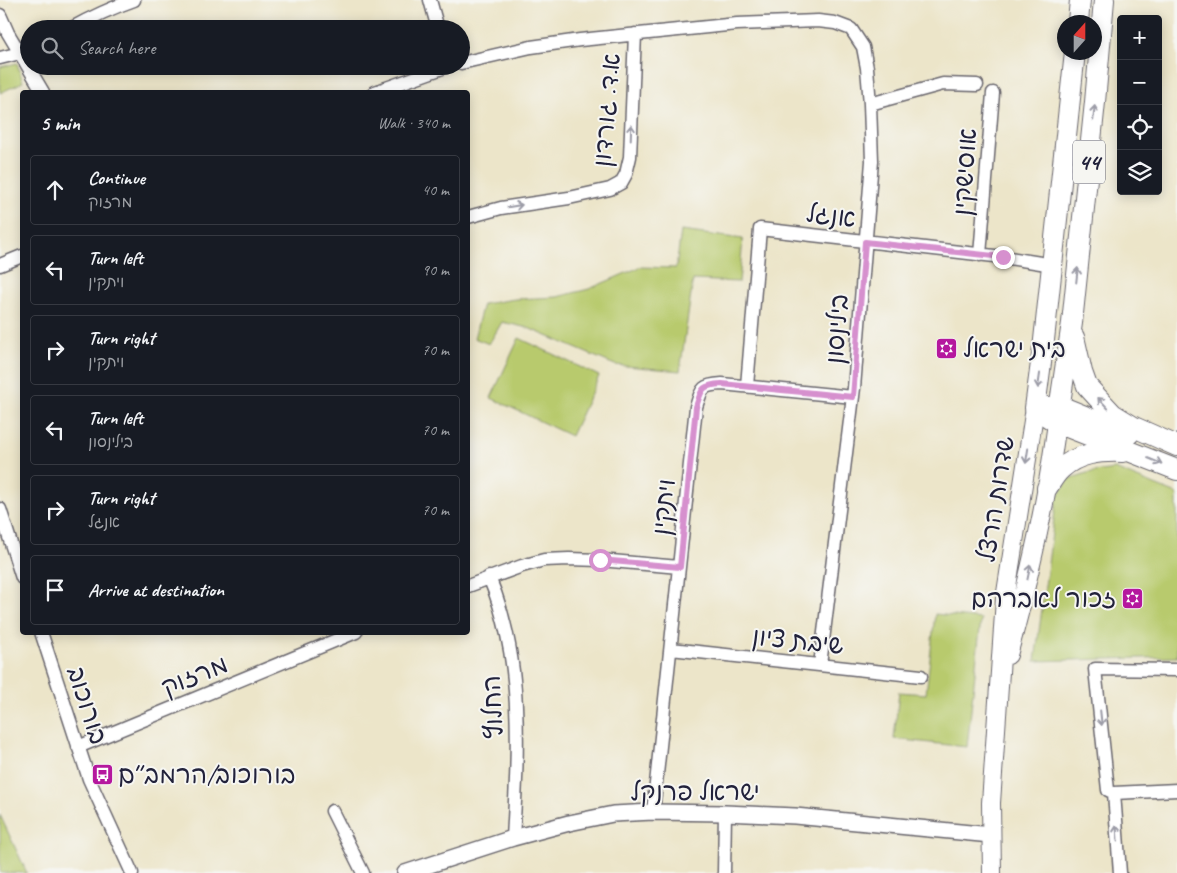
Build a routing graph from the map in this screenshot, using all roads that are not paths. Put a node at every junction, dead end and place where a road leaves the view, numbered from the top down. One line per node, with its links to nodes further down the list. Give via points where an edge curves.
1 (134, 0): 7 (street)
2 (430, 0): 8 (street)
3 (1080, 0): 6 (highway)
4 (1104, 0): 28 (highway, 44, one-way to 4)
5 (0, 14): 10 (street, via 8,33)
6 (1079, 15)
7 (86, 20)
8 (436, 20)
9 (635, 34): 14 (street, via 531,47); 21 (street, בילינסון, via 737,24 818,21 835,24 851,29 863,47); 22 (street, א.ד. גורדון, one-way to 9, via 610,189 621,183 630,158)
10 (20, 46)
11 (20, 52): 12 (street)
12 (0, 58)
13 (1074, 60): 27 (highway, 44)
14 (470, 61)
15 (35, 75): 18 (street)
16 (423, 75): 19 (street)
17 (977, 84): 21 (street, via 943,84)
18 (42, 90)
19 (381, 90)
20 (993, 93): 24 (street, אוסישקין)
21 (870, 104): 23 (street, בילינסון, via 872,161)
22 (470, 216)
23 (865, 242): 24 (street, אנגל); 29 (street, אנגל, via 760,229); 30 (street, בילינסון)
24 (980, 255): 27 (street, אנגל)
25 (20, 257): 26 (street)
26 (0, 265)
27 (1053, 265): 31 (highway, 44, one-way to 31)
28 (1072, 323): 32 (highway, 44); 33 (highway, 44, one-way to 28, via 1113,414 1087,386)
29 (748, 386): 30 (street, ויתקין); 38 (street, ויתקין, via 710,384 701,391 696,407)
30 (853, 397): 45 (street, בילינסון)
31 (1035, 408): 32 (highway); 48 (main road, שדרות הרצל, one-way to 48, via 1005,599)
32 (1058, 415): 33 (highway); 34 (highway); 36 (main road, שדרות הרצל)
33 (1176, 446)
34 (1133, 452): 35 (highway, one-way to 35); 36 (highway, via 1108,451 1073,460 1060,470)
35 (1177, 470)
36 (1047, 488): 48 (main road, שדרות הרצל, one-way to 36, via 1026,586)
37 (0, 509): 39 (street)
38 (680, 567): 40 (street, via 569,558 544,560); 44 (street, ויתקין)
39 (20, 572)
40 (489, 577): 41 (street); 56 (street, החלוץ, via 505,621 514,676 517,762)
41 (470, 585)
42 (42, 635): 49 (street, בורוכוב)
43 (349, 635): 49 (street, מרזוק)
44 (671, 649): 45 (street, שיבת ציון); 53 (street, ויתקין)
45 (820, 665): 47 (street, שיבת ציון)
46 (1177, 670): 51 (street, one-way to 51, via 1095,669)
47 (921, 676)
48 (999, 687): 55 (main road, שדרות הרצל)
49 (78, 747): 57 (street, בורוכוב)
50 (1177, 790): 51 (street)
51 (1111, 792): 62 (street, one-way to 51)
52 (332, 811): 58 (street)
53 (654, 812): 54 (street, ישראל פרנקל); 56 (street, ישראל פרנקל, via 613,814)
54 (725, 813): 55 (street, ישראל פרנקל, via 796,816); 60 (street)
55 (991, 835): 61 (main road, שדרות הרצל)
56 (513, 838): 59 (street, ישראל פרנקל)
57 (132, 873)
58 (363, 873)
59 (405, 873)
60 (724, 873)
61 (992, 873)
62 (1120, 873)

